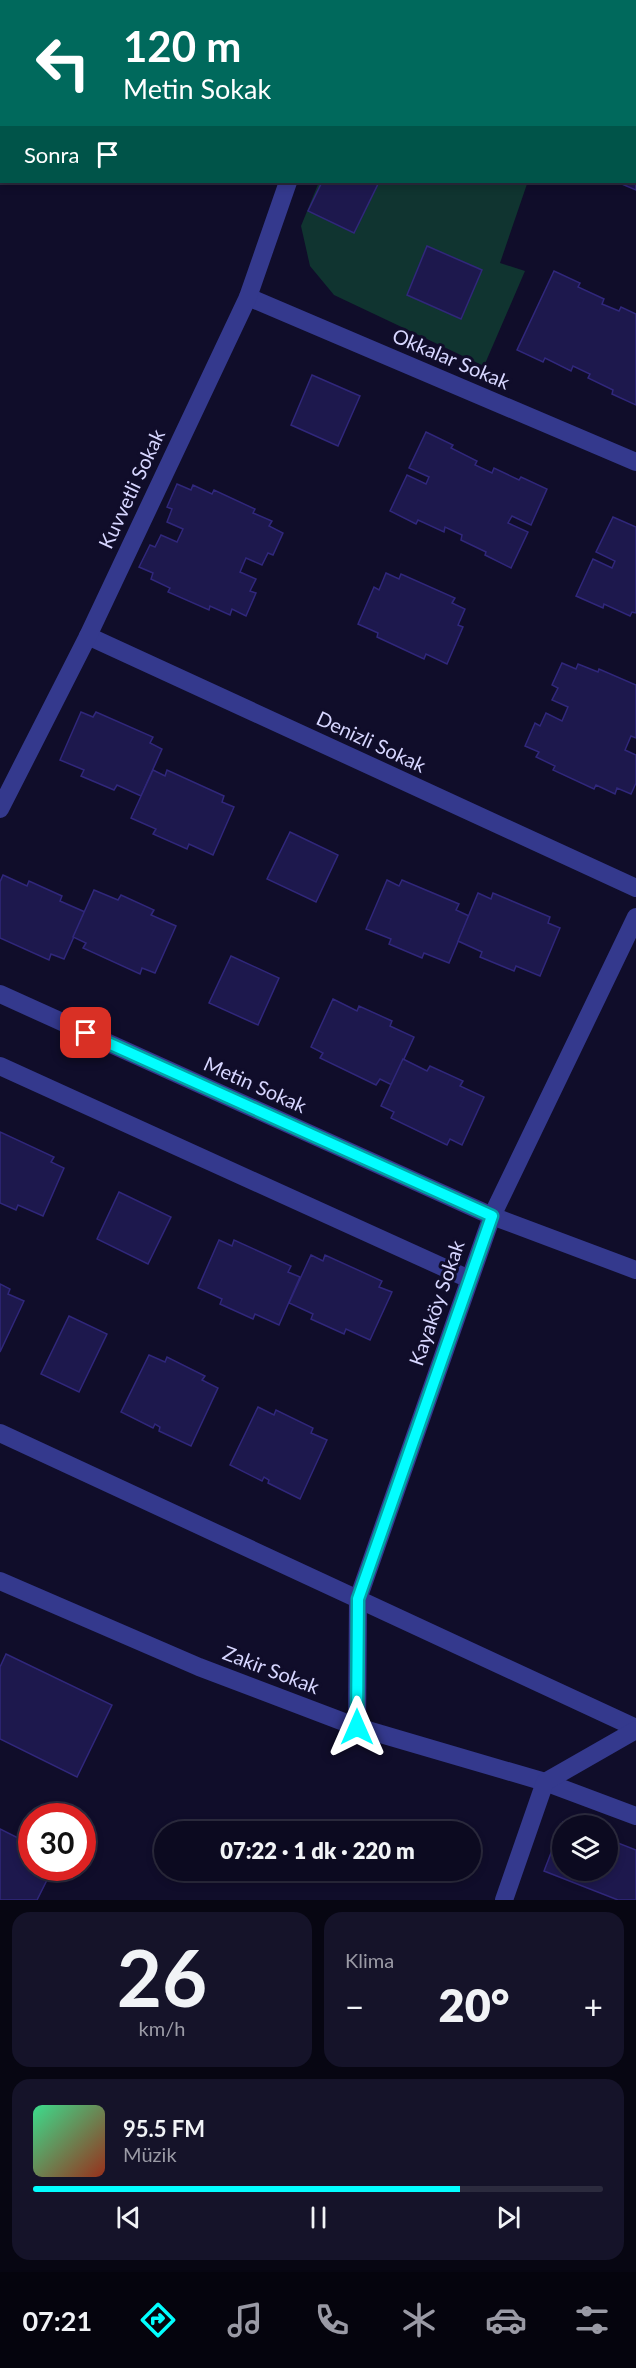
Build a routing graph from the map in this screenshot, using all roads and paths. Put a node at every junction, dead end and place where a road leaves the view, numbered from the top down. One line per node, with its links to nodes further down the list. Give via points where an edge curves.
1 (288, 183): 2 (street, Kuvvetli Sokak)
2 (248, 297): 3 (street, Okkalar Sokak); 4 (street, Kuvvetli Sokak)
3 (636, 462)
4 (88, 636): 5 (street, Kuvvetli Sokak); 6 (street, Denizli Sokak)
5 (0, 809)
6 (636, 888)
7 (636, 917): 8 (street, Kayaköy Sokak)
8 (630, 944): 11 (street, Kayaköy Sokak)
9 (0, 994): 11 (street, Metin Sokak)
10 (0, 1066): 13 (street)
11 (492, 1216): 12 (street, Metin Sokak); 13 (street, Kayaköy Sokak)
12 (636, 1270)
13 (469, 1279): 16 (street, Kayaköy Sokak)
14 (0, 1433): 16 (street)
15 (0, 1581): 17 (street, Zakir Sokak, via 199,1667)
16 (358, 1599): 17 (street, Kayaköy Sokak); 18 (street)
17 (357, 1727): 19 (street, Zakir Sokak)
18 (636, 1729): 19 (street)
19 (545, 1782): 20 (street, Zakir Sokak); 21 (street)
20 (636, 1816)
21 (504, 1900)

